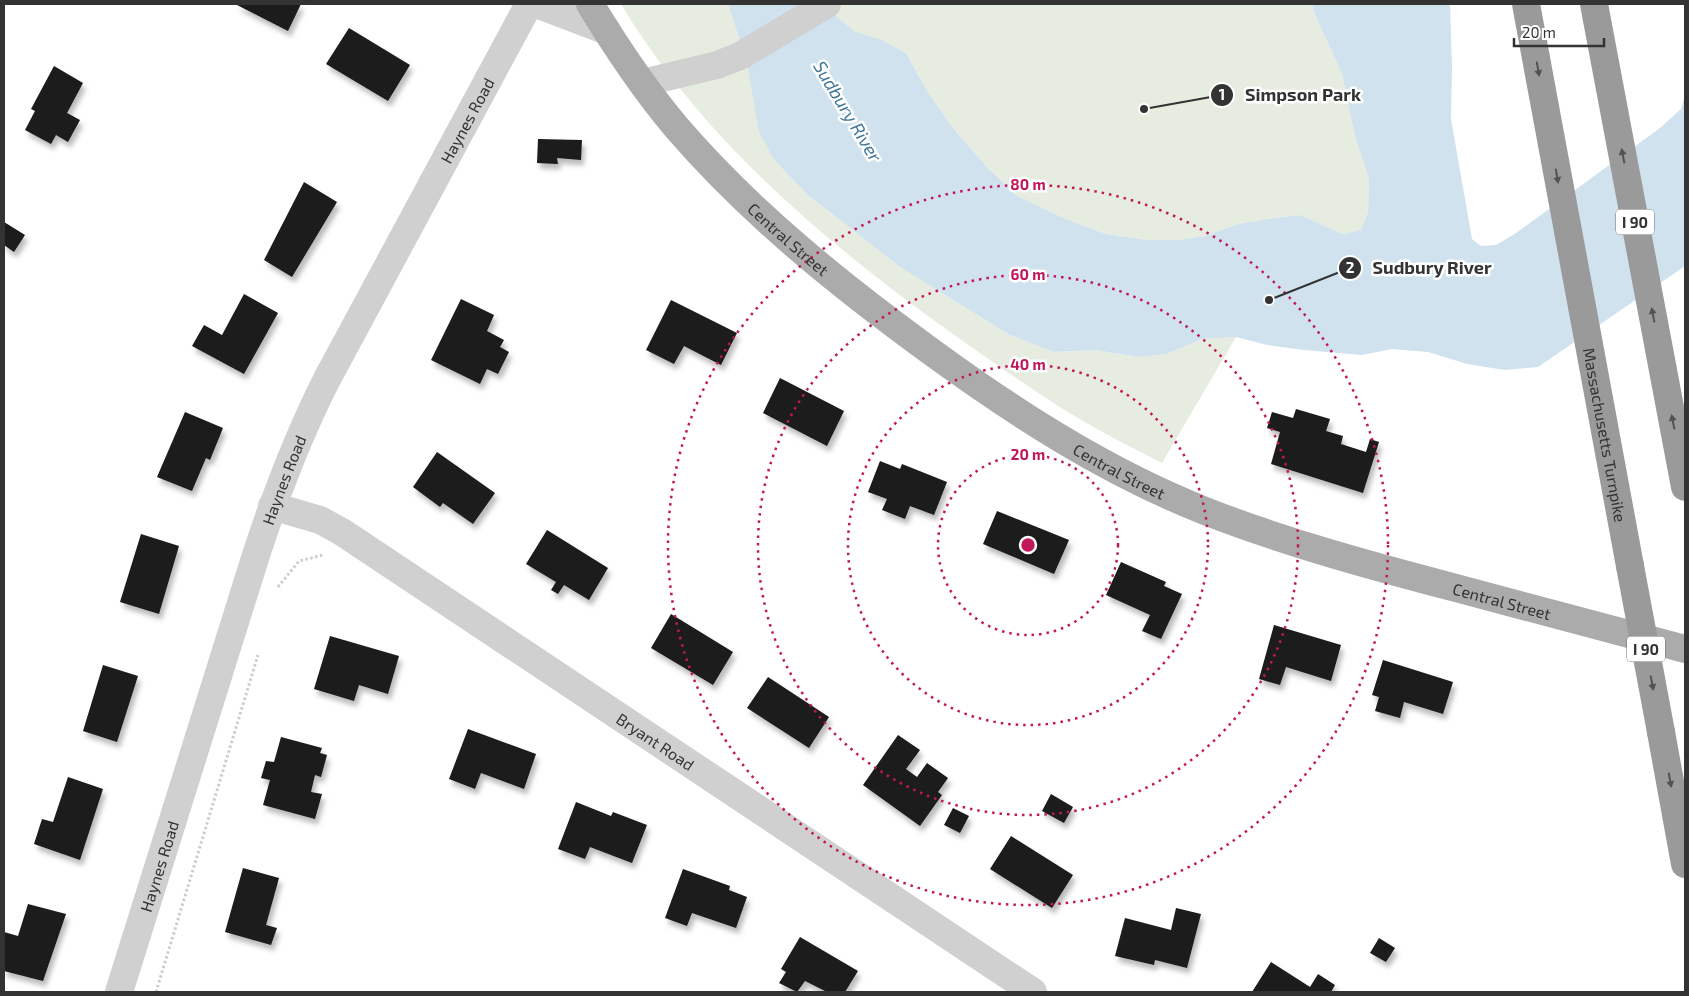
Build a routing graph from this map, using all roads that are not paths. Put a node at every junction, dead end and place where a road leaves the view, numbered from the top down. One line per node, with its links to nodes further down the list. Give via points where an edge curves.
1 (529, 4): 10 (street, Haynes Road, via 327,379)
2 (536, 4): 7 (street)
3 (590, 4): 7 (main road, Central Street)
4 (827, 4): 8 (street, via 740,56 717,65)
5 (1526, 4): 12 (highway, Massachusetts Turnpike / I 90, one-way to 12, bridge)
6 (1594, 4): 9 (highway, I 90, one-way to 6)
7 (606, 31): 8 (main road, Central Street)
8 (642, 83): 11 (main road, Central Street, via 676,127 741,196 840,283 983,388 1102,462 1151,487 1258,531)
9 (1685, 487)
10 (272, 506): 13 (street, Haynes Road); 14 (street, Bryant Road, via 334,528)
11 (1685, 649)
12 (1685, 864)
13 (119, 992)
14 (1033, 992)

